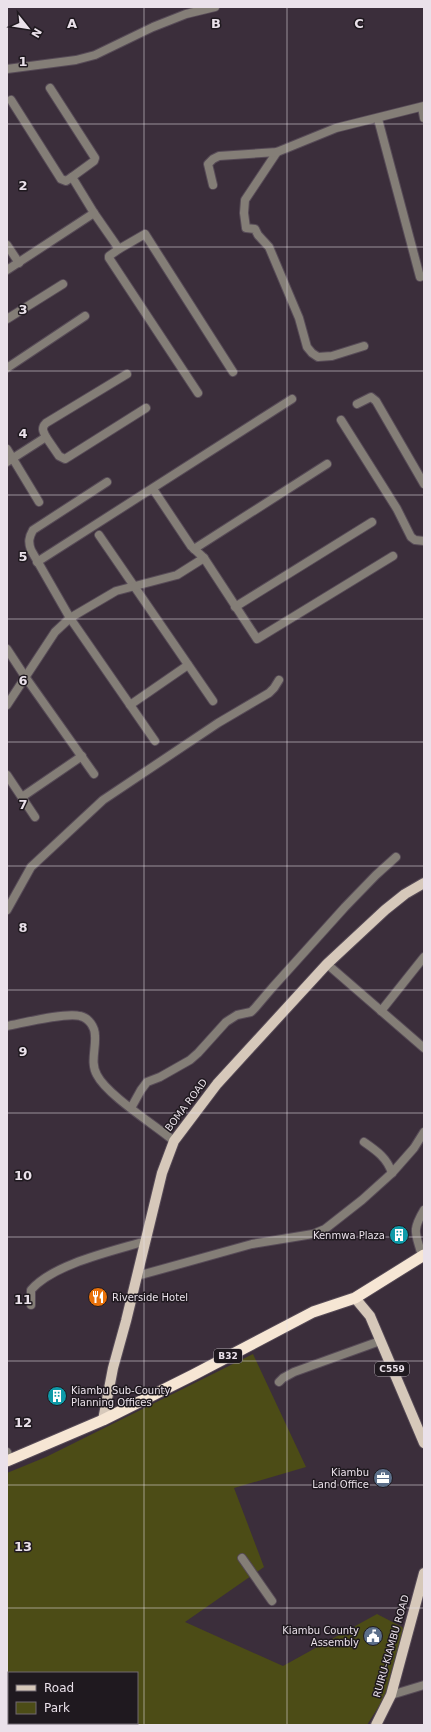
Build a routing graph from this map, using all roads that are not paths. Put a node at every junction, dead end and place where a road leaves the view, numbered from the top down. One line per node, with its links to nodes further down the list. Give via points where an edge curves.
1 (215, 7): 2 (street, via 186,14 95,55)
2 (7, 69)
3 (50, 88): 9 (street, via 95,158)
4 (11, 100): 9 (street, via 61,179 66,181)
5 (423, 107): 6 (street); 7 (street)
6 (424, 118)
7 (378, 119): 8 (street, via 336,128); 16 (street)
8 (277, 152): 10 (street, via 213,158 208,164); 20 (street, via 245,200 246,228 255,229 269,246 299,318 307,347 312,353 318,357 332,356)
9 (72, 177): 11 (street)
10 (213, 185)
11 (94, 213): 13 (street); 14 (street)
12 (7, 245): 14 (street)
13 (119, 249): 22 (street, via 145,234); 24 (street, via 109,258)
14 (19, 263): 15 (street)
15 (7, 270)
16 (420, 277)
17 (63, 284): 19 (street)
18 (85, 316): 21 (street)
19 (7, 319)
20 (364, 346)
21 (7, 368)
22 (233, 372)
23 (127, 374): 29 (street, via 46,422 42,430)
24 (198, 393)
25 (292, 399): 35 (street)
26 (357, 404): 34 (street, via 371,397 376,401)
27 (146, 408): 29 (street, via 65,458 59,456)
28 (341, 420): 39 (street, via 413,539)
29 (46, 437): 31 (street)
30 (7, 449): 31 (street)
31 (10, 461): 36 (street)
32 (327, 464): 40 (street)
33 (107, 482): 43 (street, via 34,530 29,537 29,544)
34 (424, 484)
35 (153, 488): 40 (street); 43 (street)
36 (39, 502)
37 (372, 522): 45 (street)
38 (99, 535): 44 (street)
39 (424, 541)
40 (194, 549): 42 (street)
41 (393, 556): 45 (street, via 256,640)
42 (204, 558): 44 (street, via 177,575); 45 (street)
43 (37, 562): 46 (street)
44 (134, 586): 46 (street, via 116,591); 48 (street)
45 (235, 607)
46 (70, 618): 49 (street, via 55,632); 53 (street)
47 (7, 649): 49 (street)
48 (188, 665): 51 (street); 53 (street)
49 (26, 678): 52 (street); 55 (street)
50 (279, 680): 62 (street, via 269,693 218,723 103,800 31,867)
51 (213, 701)
52 (7, 705)
53 (130, 705): 54 (street)
54 (154, 741)
55 (82, 756): 56 (street); 58 (street)
56 (94, 774)
57 (7, 775): 58 (street)
58 (22, 797): 59 (street)
59 (35, 817)
60 (396, 857): 68 (street, via 346,907 251,1012 237,1015 226,1022 190,1060 147,1082)
61 (424, 884): 64 (main road, BOMA ROAD, via 405,894 385,910)
62 (7, 910)
63 (424, 957): 65 (street)
64 (327, 964): 65 (street); 70 (main road, BOMA ROAD, via 217,1084)
65 (381, 1011): 67 (street)
66 (7, 1026): 68 (street, via 67,1015 87,1019 93,1025 95,1036 96,1075)
67 (424, 1048)
68 (131, 1108): 70 (street)
69 (424, 1132): 72 (street)
70 (174, 1140): 74 (main road, BOMA ROAD, via 162,1173)
71 (364, 1142): 72 (street, via 383,1156)
72 (392, 1173): 76 (street, via 331,1224 313,1234 252,1244)
73 (424, 1210): 75 (street, via 415,1228)
74 (146, 1241): 76 (main road, BOMA ROAD); 78 (street, via 66,1266 38,1281 31,1290)
75 (423, 1256): 77 (highway, B32)
76 (137, 1276): 81 (main road, BOMA ROAD, via 113,1368)
77 (355, 1298): 79 (main road, C559, via 370,1316); 81 (highway, B32, via 313,1312)
78 (31, 1306)
79 (380, 1341): 80 (street, via 294,1372); 82 (main road, C559)
80 (279, 1382)
81 (103, 1420): 83 (highway, B32)
82 (424, 1443)
83 (8, 1458)
84 (242, 1558): 86 (street)
85 (424, 1573): 88 (main road, RUIRU-KIAMBU ROAD)
86 (272, 1602)
87 (424, 1685): 88 (street)
88 (391, 1695): 89 (main road, RUIRU-KIAMBU ROAD)
89 (376, 1725)

